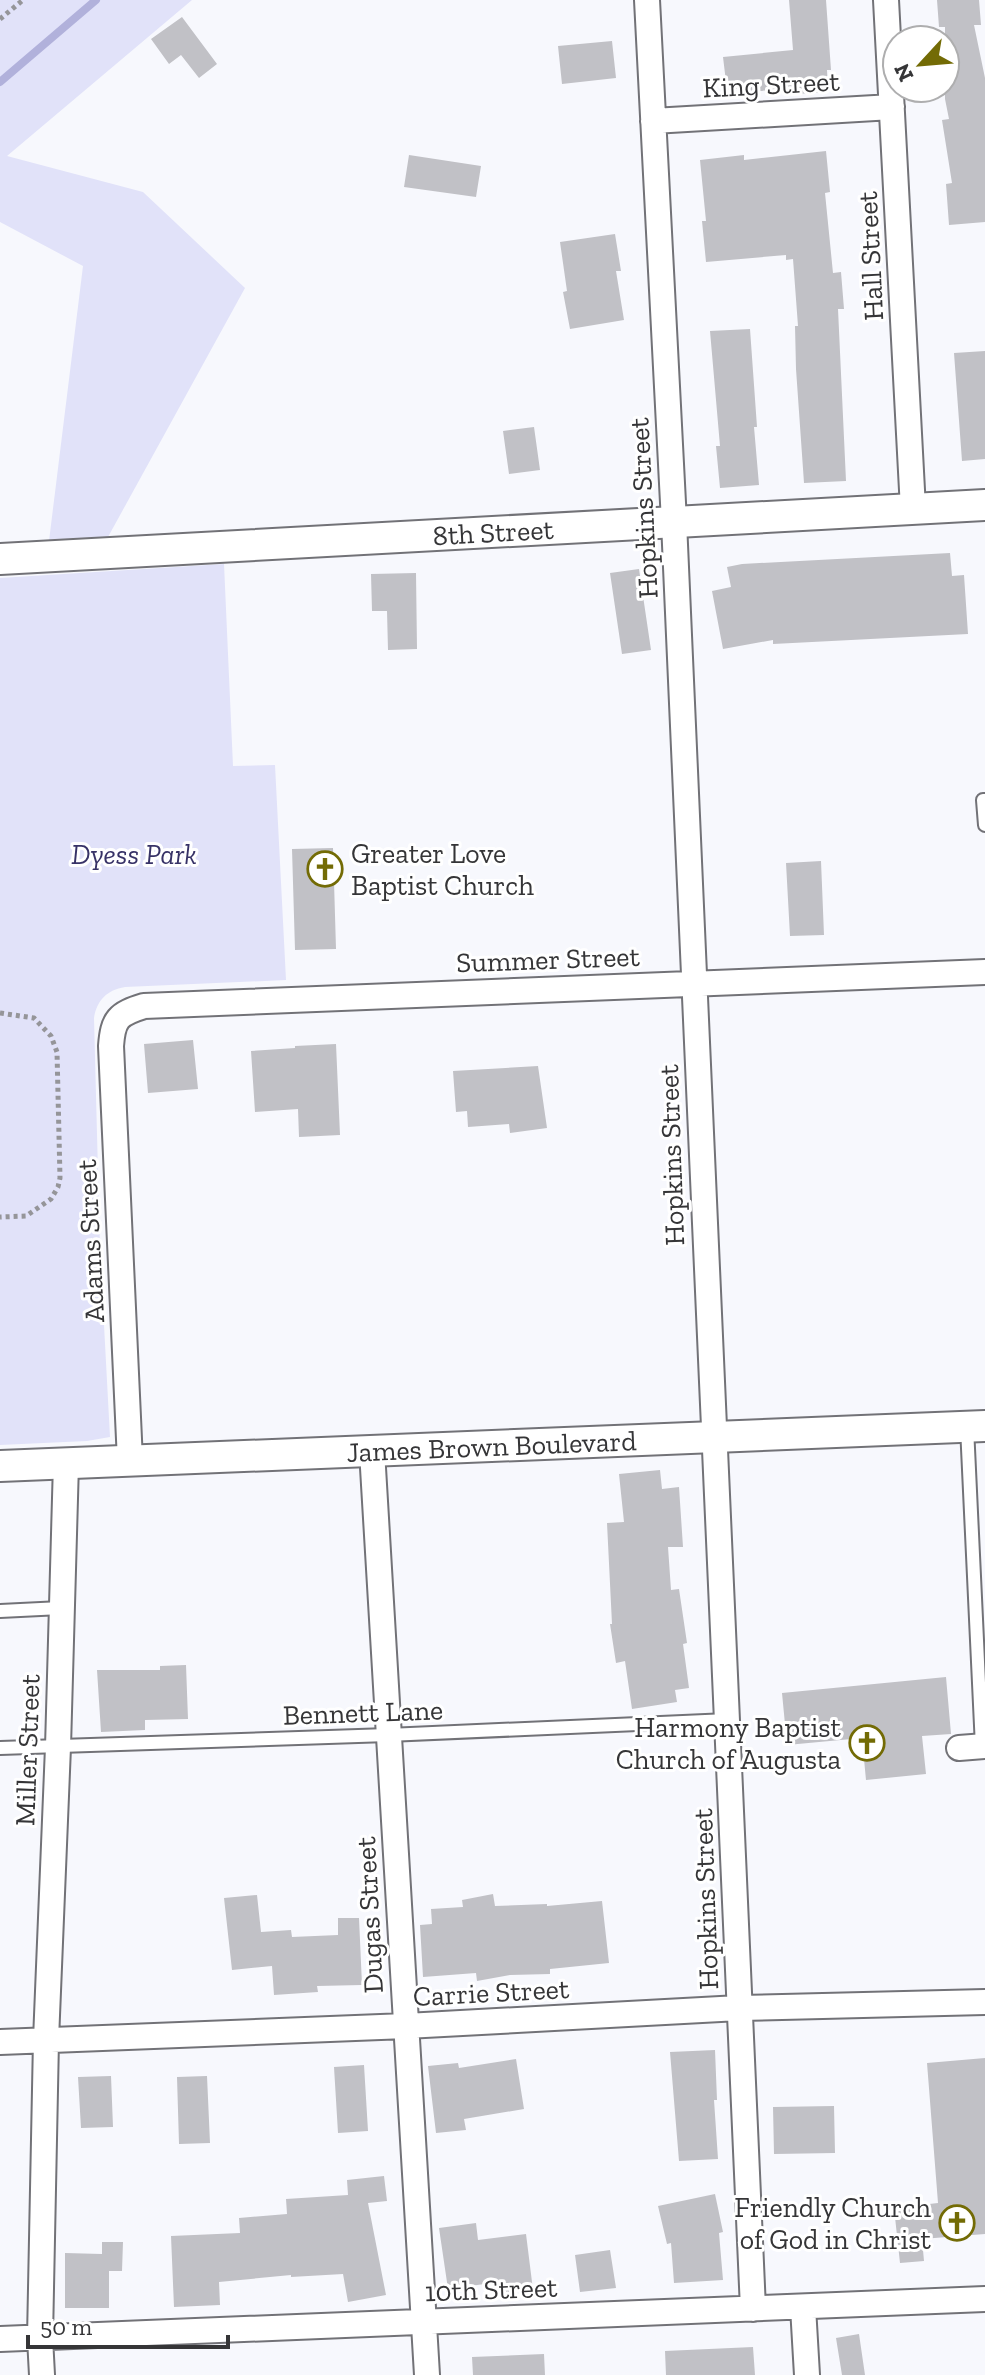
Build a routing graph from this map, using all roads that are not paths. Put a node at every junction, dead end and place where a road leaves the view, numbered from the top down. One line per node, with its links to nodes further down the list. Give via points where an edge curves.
1 (647, 0): 4 (street, Hopkins Street)
2 (886, 0): 3 (street, Hall Street)
3 (892, 107): 4 (street, King Street); 6 (street, Hall Street)
4 (653, 121): 7 (street, Hopkins Street)
5 (985, 505): 6 (street, 8th Street)
6 (913, 509): 7 (street, 8th Street)
7 (674, 522): 8 (street, 8th Street); 12 (street, Hopkins Street)
8 (0, 559)
9 (985, 800): 10 (lane)
10 (985, 825)
11 (985, 972): 12 (street, Summer Street)
12 (694, 983): 13 (street, Summer Street, via 144,1006); 15 (street, Hopkins Street)
13 (117, 1019): 17 (street, Adams Street, via 111,1046)
14 (976, 1426): 15 (street, James Brown Boulevard); 25 (lane)
15 (713, 1437): 16 (street, James Brown Boulevard); 22 (street, Hopkins Street)
16 (372, 1451): 17 (street, James Brown Boulevard); 23 (street, Dugas Street)
17 (130, 1461): 18 (street, James Brown Boulevard)
18 (66, 1463): 19 (street, James Brown Boulevard); 20 (street, Miller Street)
19 (0, 1466)
20 (61, 1608): 21 (lane); 24 (street, Miller Street)
21 (0, 1611)
22 (728, 1720): 23 (lane, Bennett Lane); 28 (street, Hopkins Street)
23 (388, 1735): 24 (lane, Bennett Lane); 29 (street, Dugas Street)
24 (58, 1747): 26 (lane, Bennett Lane); 30 (street, Miller Street)
25 (975, 1747)
26 (0, 1748)
27 (985, 2002): 28 (street, Carrie Street)
28 (739, 2008): 29 (street, Carrie Street); 34 (street, Hopkins Street)
29 (406, 2026): 30 (street, Carrie Street); 35 (street, Dugas Street)
30 (46, 2040): 31 (street, Carrie Street); 36 (street, Miller Street)
31 (0, 2042)
32 (985, 2299): 33 (street, 10th Street)
33 (803, 2307): 34 (street, 10th Street); 40 (street)
34 (753, 2309): 35 (street, 10th Street)
35 (423, 2322): 36 (street, 10th Street); 39 (street, Dugas Street)
36 (40, 2338): 37 (street, 10th Street); 38 (street, Miller Street)
37 (0, 2339)
38 (42, 2375)
39 (427, 2375)
40 (807, 2375)

